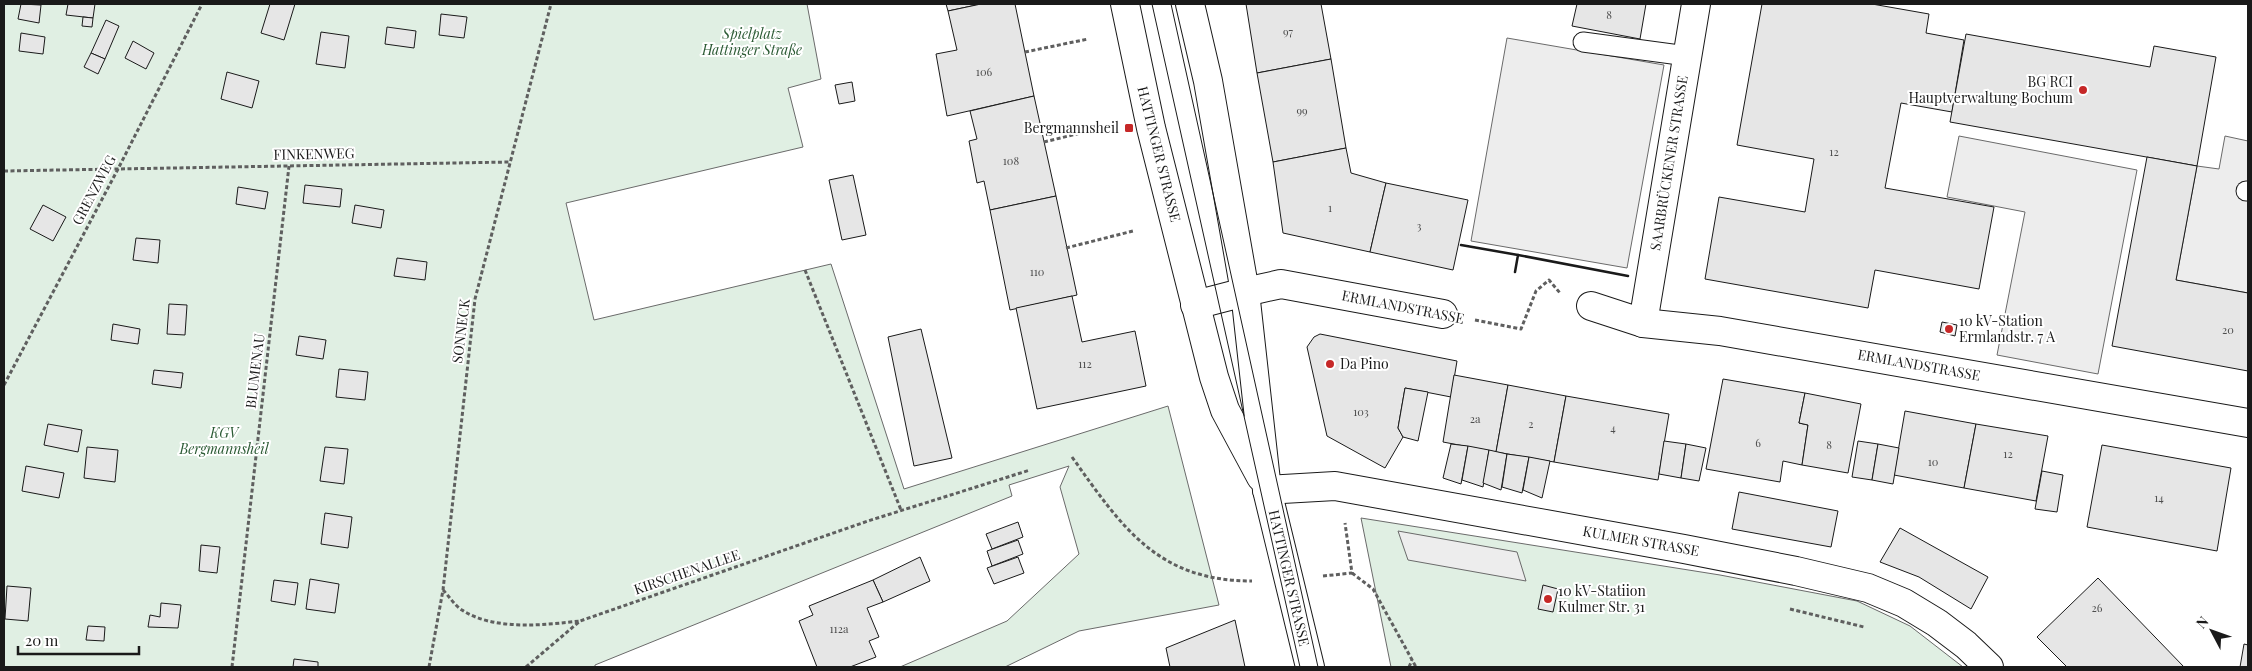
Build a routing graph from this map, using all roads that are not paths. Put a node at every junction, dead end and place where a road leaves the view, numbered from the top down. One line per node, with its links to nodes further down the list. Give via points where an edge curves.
1 (1124, 4): 7 (street, HATTINGER STRASSE)
2 (1190, 4): 6 (street, HATTINGER STRASSE, via 1208,81)
3 (1696, 4): 5 (street, SAARBRÜCKENER STRASSE)
4 (1583, 42): 5 (lane)
5 (1687, 56): 10 (street, SAARBRÜCKENER STRASSE)
6 (1245, 292): 7 (street); 9 (street, ERMLANDSTRASSE, via 1281,284); 12 (street, HATTINGER STRASSE)
7 (1196, 305): 12 (street, HATTINGER STRASSE, via 1225,410)
8 (1591, 306): 10 (street, ERMLANDSTRASSE)
9 (1443, 314)
10 (1642, 323): 11 (street, ERMLANDSTRASSE, via 1720,331)
11 (2248, 423)
12 (1267, 490): 13 (street, HATTINGER STRASSE); 14 (street, KULMER STRASSE, via 1335,486 1700,552 1868,588 1937,622)
13 (1310, 667)
14 (1989, 667)

